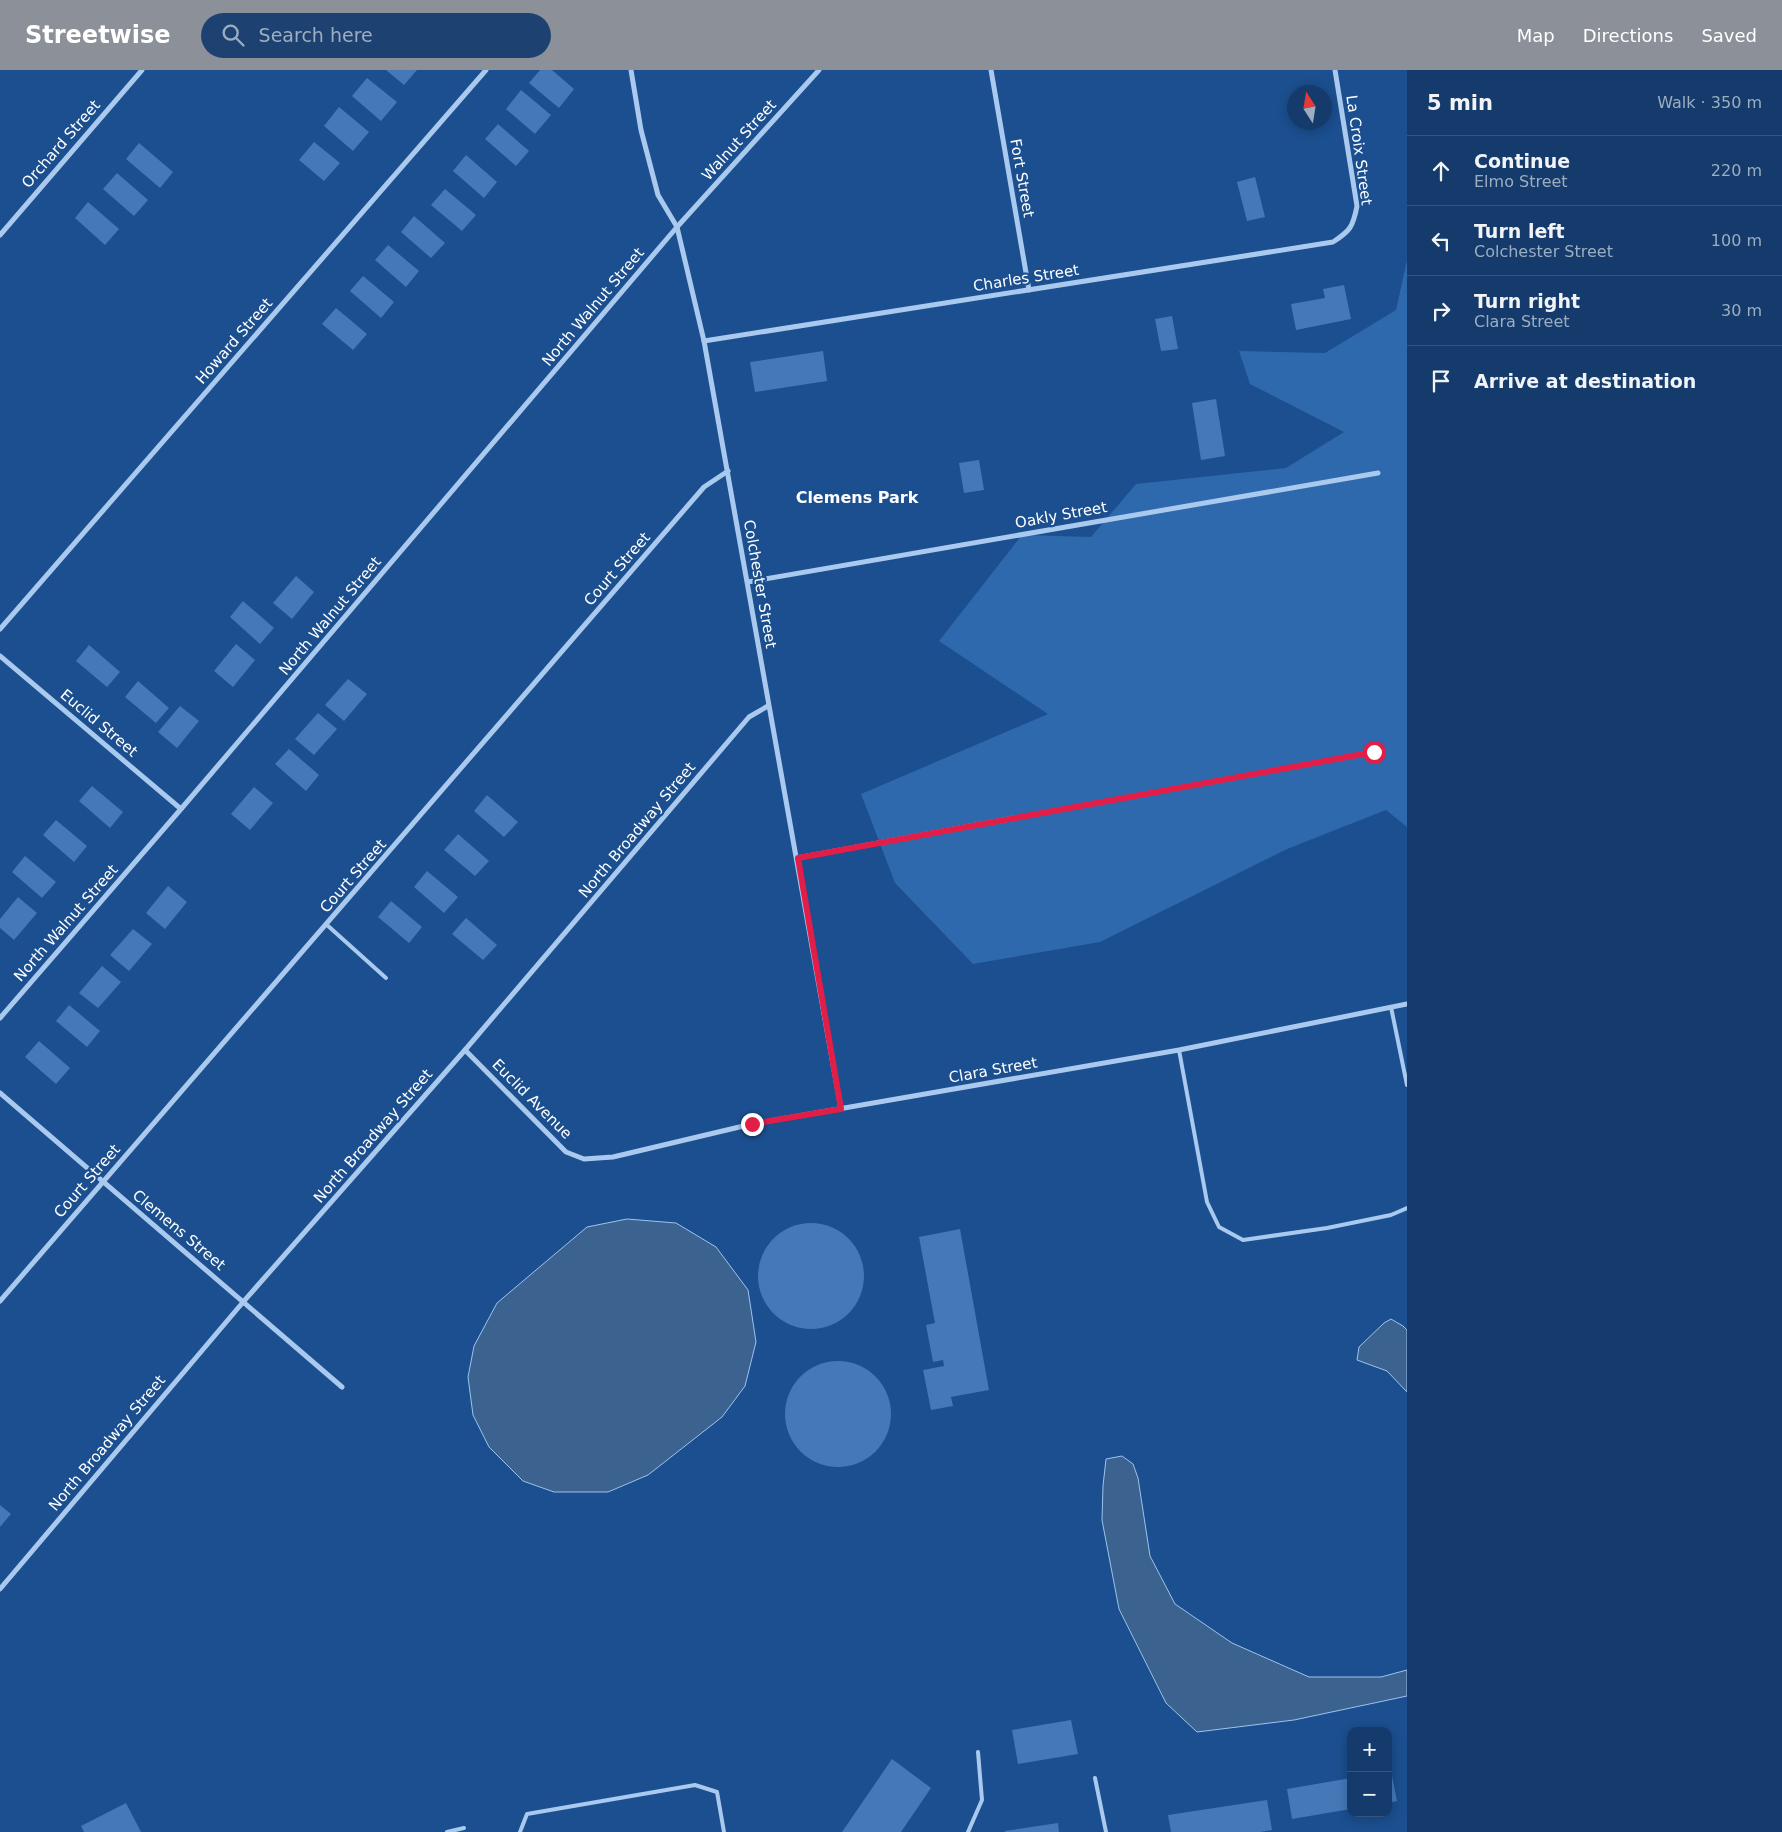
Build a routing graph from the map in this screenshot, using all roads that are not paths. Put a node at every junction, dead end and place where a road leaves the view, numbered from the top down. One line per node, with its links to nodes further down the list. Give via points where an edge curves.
1 (142, 70): 9 (street, Orchard Street)
2 (486, 70): 15 (street, Howard Street)
3 (631, 70): 7 (street, Colchester Street, via 641,130 658,195)
4 (819, 70): 7 (street, Walnut Street)
5 (992, 70): 10 (street, Fort Street)
6 (1335, 70): 8 (street, La Croix Street, via 1357,206 1354,223)
7 (677, 227): 11 (street, Colchester Street); 19 (street, North Walnut Street)
8 (1348, 232): 10 (street, Charles Street, via 1320,246)
9 (0, 235)
10 (1029, 290): 11 (street, Charles Street)
11 (704, 341): 12 (street, Colchester Street)
12 (728, 471): 14 (street, Colchester Street); 21 (street, Court Street, via 704,487)
13 (1378, 473): 14 (street, Oakly Street)
14 (748, 582): 17 (street, Colchester Street)
15 (0, 629)
16 (0, 656): 19 (street, Euclid Street)
17 (768, 706): 20 (street, Colchester Street); 26 (street, North Broadway Street, via 749,718)
18 (1374, 752): 20 (street)
19 (182, 809): 25 (street, North Walnut Street)
20 (798, 858): 30 (street, Colchester Street)
21 (327, 925): 22 (lane); 32 (street, Court Street)
22 (386, 978)
23 (1407, 1004): 24 (street, Clara Street)
24 (1391, 1006): 27 (street, Clara Street); 28 (lane)
25 (0, 1018)
26 (466, 1050): 31 (street, Euclid Avenue, via 566,1152); 35 (street, North Broadway Street)
27 (1179, 1050): 30 (street, Clara Street); 33 (lane, via 1207,1202 1219,1227 1243,1240 1327,1228 1391,1215)
28 (1407, 1085)
29 (0, 1093): 32 (street, Clemens Street)
30 (841, 1109): 31 (street, Clara Street, via 752,1124 613,1157)
31 (584, 1159)
32 (103, 1182): 34 (street, Court Street); 35 (street, Clemens Street)
33 (1407, 1208)
34 (0, 1301)
35 (244, 1301): 36 (street, Clemens Street); 37 (street, North Broadway Street)
36 (342, 1387)
37 (0, 1588)
38 (978, 1752): 44 (lane, via 982,1800)
39 (1095, 1778): 45 (lane)
40 (464, 1828): 41 (lane)
41 (447, 1832)
42 (520, 1832): 43 (lane, via 527,1814 696,1785 717,1792)
43 (724, 1832)
44 (968, 1832)
45 (1106, 1832)

